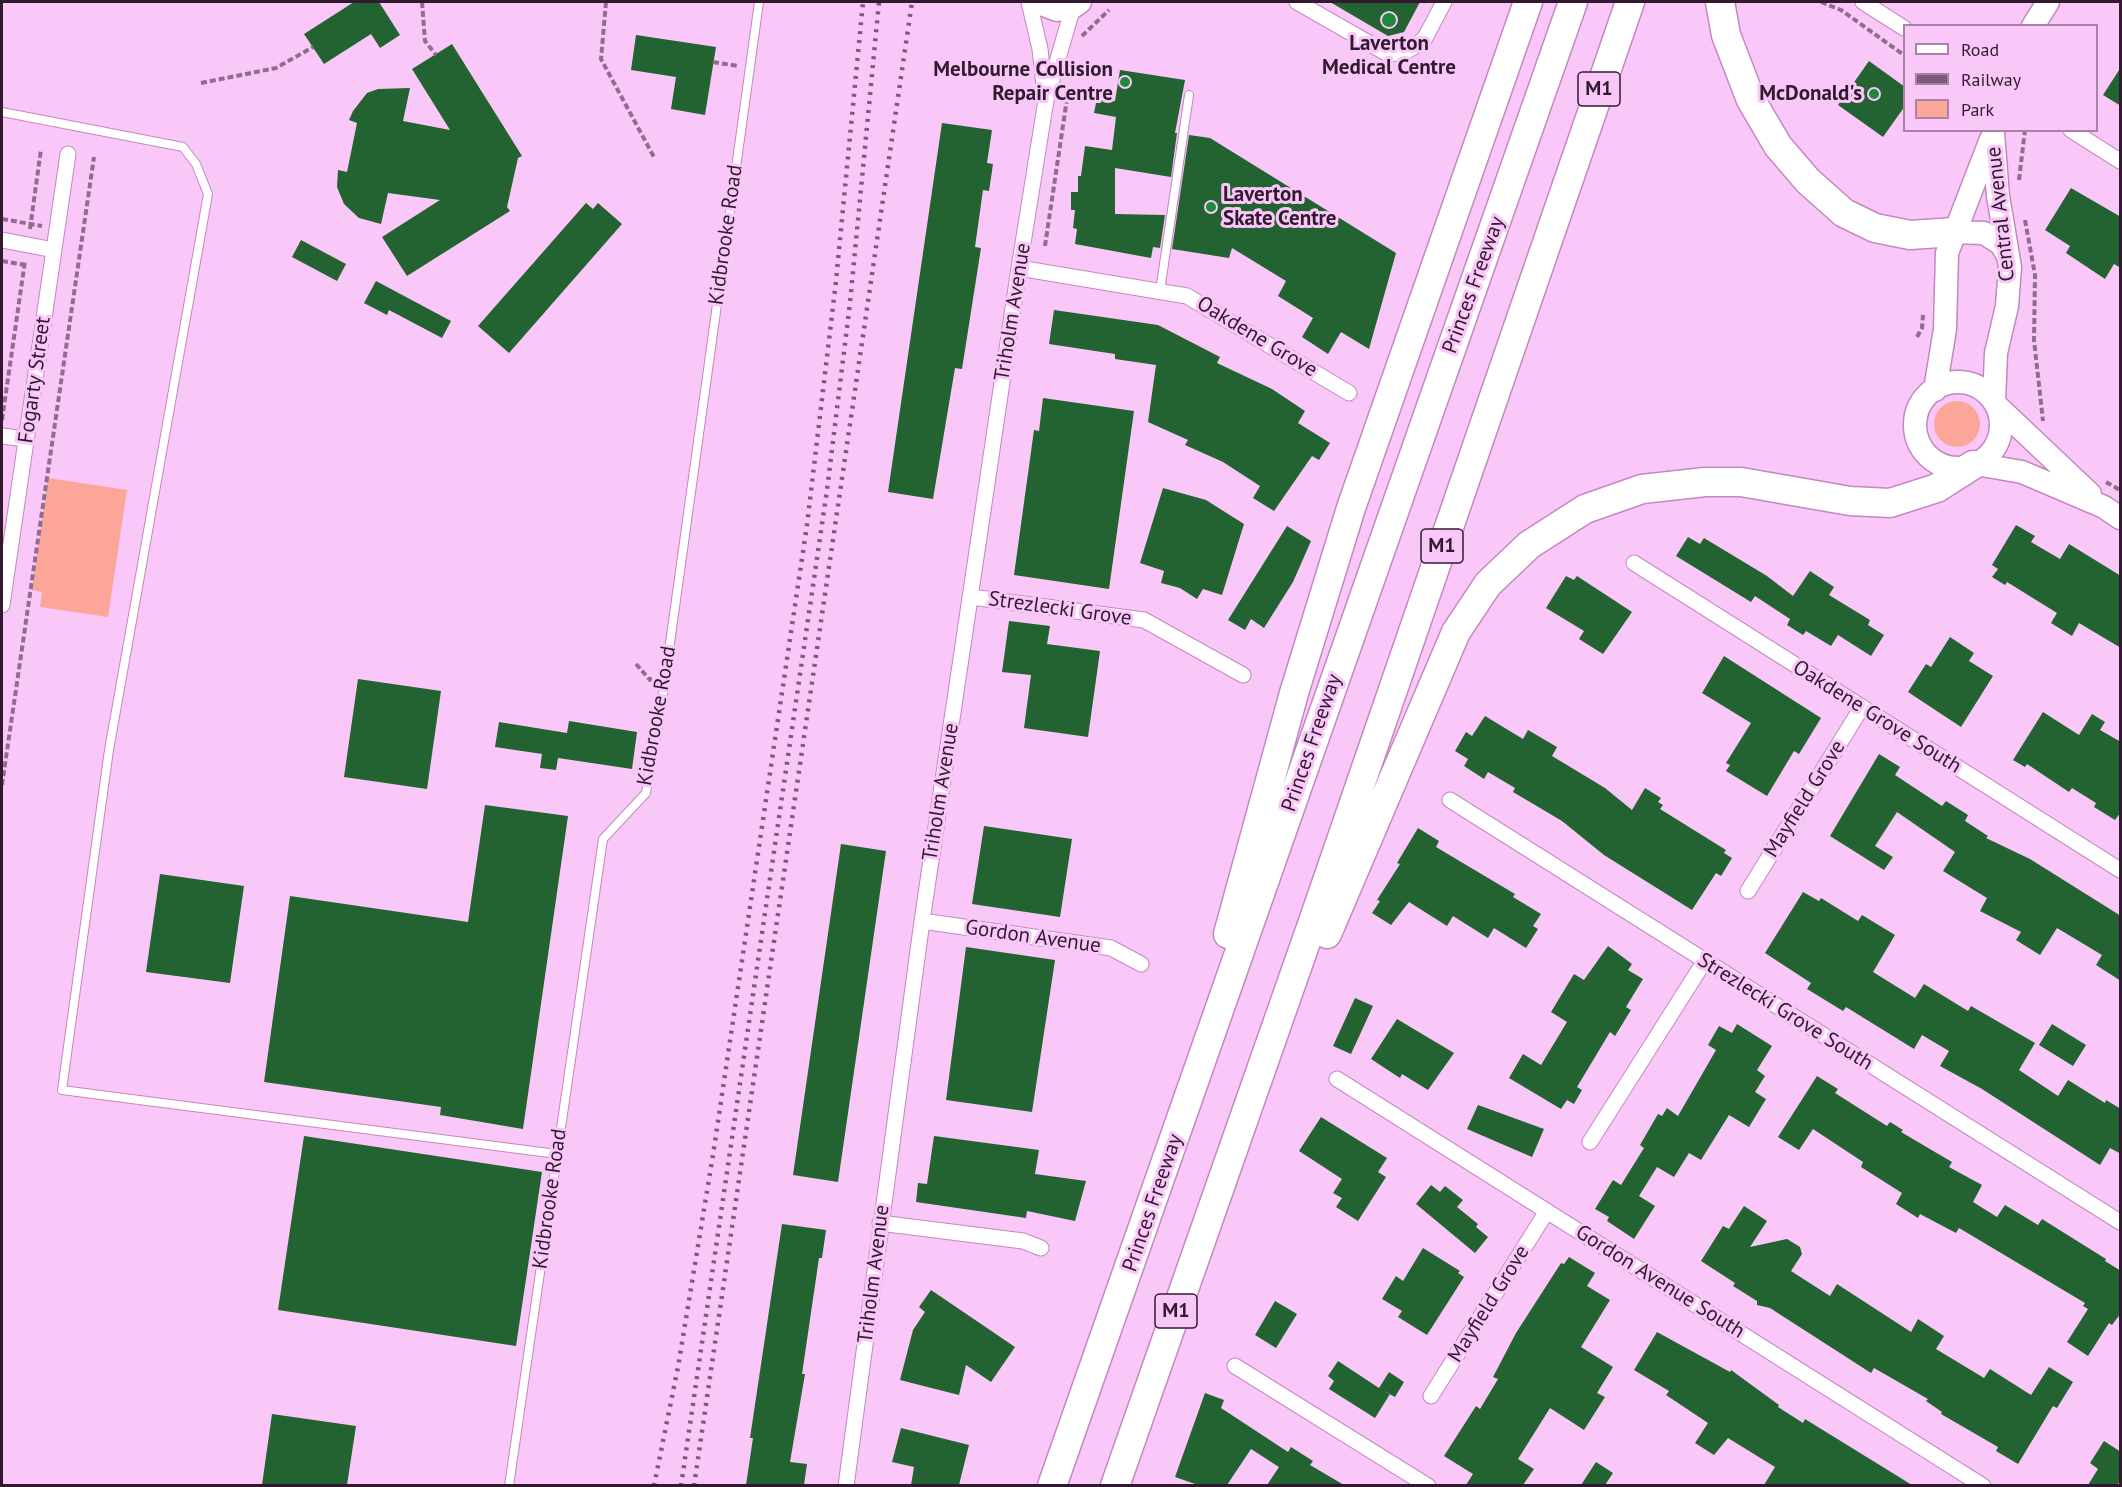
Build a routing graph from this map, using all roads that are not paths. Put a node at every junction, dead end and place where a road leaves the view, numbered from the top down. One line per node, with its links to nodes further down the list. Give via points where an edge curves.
1 (759, 2): 49 (lane, Kidbrooke Road, via 660,715 646,793 603,839)
2 (1029, 2): 16 (street, Triholm Avenue)
3 (1035, 2): 12 (main road, via 1049,9)
4 (1297, 2): 5 (street, via 1388,54 1405,52 1425,38)
5 (1444, 2)
6 (1528, 2): 50 (highway, via 1351,508 1294,693)
7 (1573, 2): 50 (highway, Princes Freeway / M1)
8 (1630, 2): 47 (highway, M1)
9 (1720, 2): 22 (highway, via 1726,35 1751,100 1779,146 1813,185 1844,213 1875,228 1918,236)
10 (1863, 2): 14 (street)
11 (2048, 2): 13 (main road)
12 (1076, 4): 16 (street, Triholm Avenue)
13 (2034, 24)
14 (1903, 27)
15 (1189, 95): 27 (lane)
16 (1046, 100): 26 (street, Triholm Avenue)
17 (2, 112): 49 (lane, via 183,147 196,164 208,194 109,750 62,1090)
18 (1993, 132): 22 (main road, Central Avenue); 25 (main road, Central Avenue)
19 (2074, 132): 21 (street)
20 (68, 154): 24 (street, Fogarty Street)
21 (2121, 161)
22 (1954, 232): 25 (main road, via 1977,232 1992,237 2004,248); 28 (main road, Central Avenue, via 1945,266 1945,328)
23 (2, 240): 24 (street)
24 (54, 250): 32 (street, Fogarty Street)
25 (2009, 260): 30 (main road, Central Avenue, via 2008,298 1996,352)
26 (1019, 268): 27 (street, Oakdene Grove); 36 (street, Triholm Avenue)
27 (1161, 291): 29 (street, Oakdene Grove, via 1187,296)
28 (1935, 390): 30 (main road, via 1951,383 1967,383 1982,390); 33 (main road, via 1919,410 1916,426 1920,444 1939,464 1952,468)
29 (1349, 393)
30 (1995, 404): 33 (main road, via 2001,423 1999,439 1990,454); 34 (main road)
31 (2, 436): 32 (street)
32 (26, 439): 37 (street, Fogarty Street)
33 (1975, 465): 34 (main road, via 2022,471); 47 (highway, via 1937,489 1890,503 1850,501 1741,482 1642,489 1585,509 1556,525 1508,562 1472,606 1445,654)
34 (2112, 513)
35 (1634, 563): 39 (street, Oakdene Grove South)
36 (970, 597): 38 (street, Strezlecki Grove, via 1144,620); 43 (street, Triholm Avenue)
37 (2, 605)
38 (1243, 675)
39 (1862, 707): 41 (street, Oakdene Grove South); 42 (street, Mayfield Grove)
40 (1450, 800): 44 (street, Strezlecki Grove South)
41 (2121, 870)
42 (1748, 891)
43 (922, 921): 45 (street, Gordon Avenue, via 1111,948); 52 (street, Triholm Avenue)
44 (1704, 962): 48 (street); 53 (street, Strezlecki Grove South)
45 (1141, 964)
46 (1337, 1079): 51 (street, Gordon Avenue South)
47 (1238, 1136): 60 (highway, M1)
48 (1590, 1142)
49 (557, 1154): 57 (lane, Kidbrooke Road)
50 (1152, 1208): 59 (highway, Princes Freeway / M1)
51 (1547, 1211): 56 (street, Mayfield Grove); 62 (street, Gordon Avenue South)
52 (880, 1222): 54 (street, via 1023,1241); 58 (street, Triholm Avenue)
53 (2121, 1222)
54 (1041, 1248)
55 (1235, 1366): 61 (street)
56 (1431, 1396)
57 (509, 1485)
58 (846, 1485)
59 (1052, 1485)
60 (1115, 1485)
61 (1428, 1485)
62 (1983, 1485)

